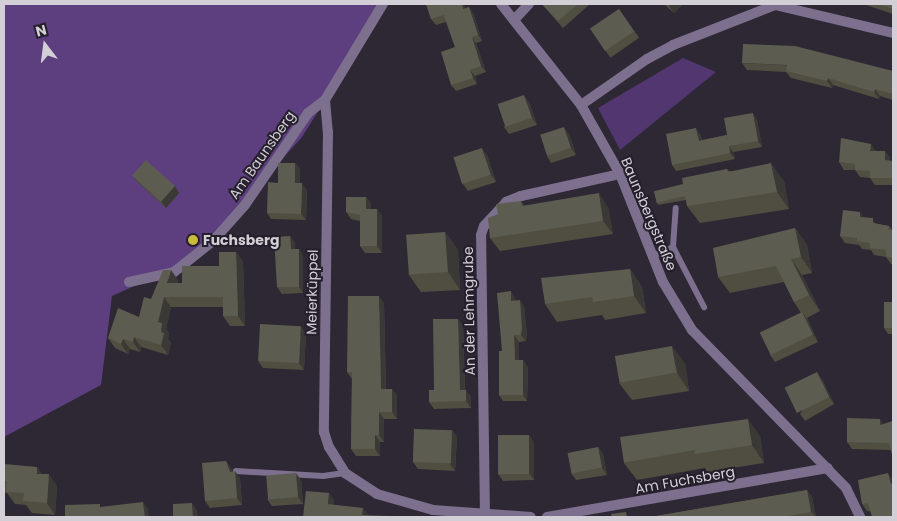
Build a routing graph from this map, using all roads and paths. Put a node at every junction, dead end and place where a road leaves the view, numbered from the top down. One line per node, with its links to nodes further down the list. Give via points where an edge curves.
1 (384, 4): 7 (street, Am Baunsberg)
2 (501, 4): 5 (street, Baunsbergstraße)
3 (528, 4): 5 (street)
4 (777, 4): 6 (street); 8 (street, via 673,45)
5 (514, 20): 8 (street, Baunsbergstraße)
6 (893, 33)
7 (325, 100): 13 (street, Am Baunsberg, via 308,113 245,205 213,240 174,272); 17 (street, Meierküppel, via 328,140 324,432 337,463)
8 (581, 105): 9 (street, Baunsbergstraße)
9 (620, 174): 12 (street, Baunsbergstraße); 18 (street, An der Lehmgrube, via 521,196 506,202 484,226 481,235)
10 (676, 208): 11 (lane)
11 (673, 247): 12 (lane); 14 (lane)
12 (651, 257): 15 (street, Baunsbergstraße, via 692,330)
13 (129, 282)
14 (704, 307)
15 (828, 468): 20 (street, Am Fuchsberg); 21 (street, Baunsbergstraße, via 846,488)
16 (236, 471): 17 (lane)
17 (347, 475): 18 (street, via 377,494 406,503)
18 (485, 516): 19 (street)
19 (531, 517)
20 (547, 517)
21 (860, 517)

